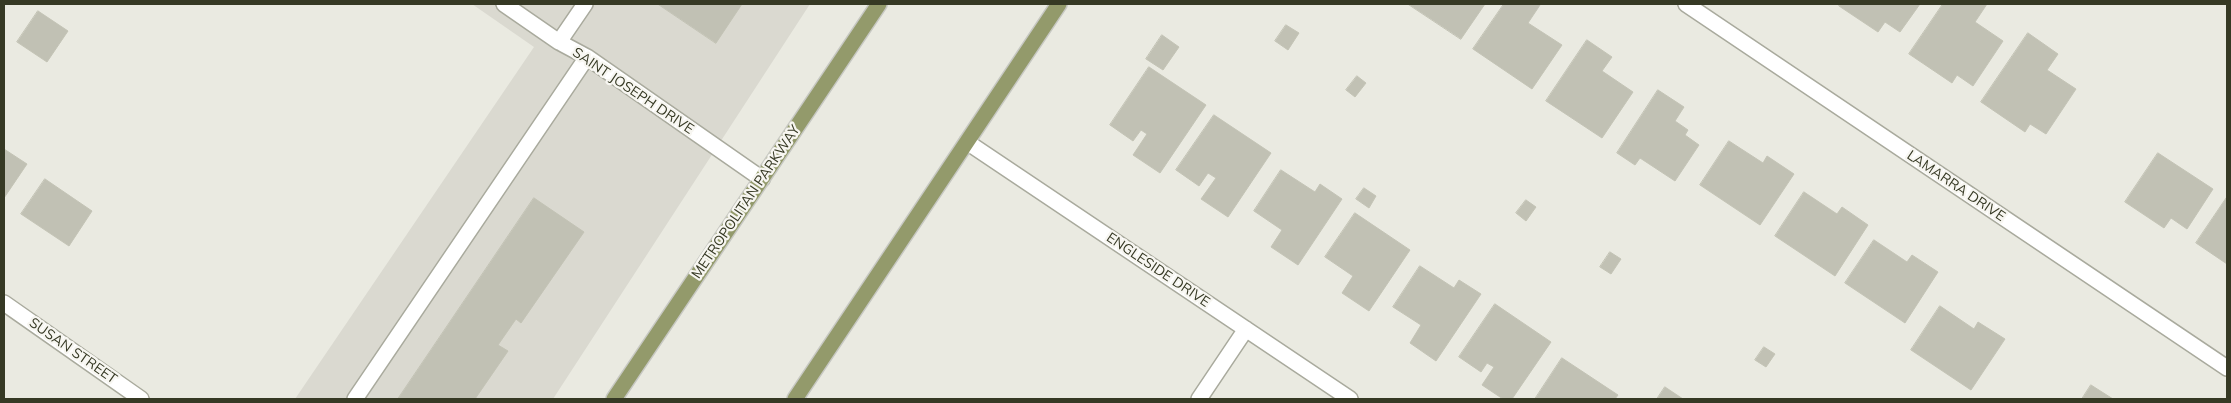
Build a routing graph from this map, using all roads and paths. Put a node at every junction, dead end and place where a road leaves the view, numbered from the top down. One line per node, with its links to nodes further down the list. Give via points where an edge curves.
1 (504, 4): 6 (street, SAINT JOSEPH DRIVE)
2 (585, 4): 6 (street)
3 (879, 4): 9 (main road, METROPOLITAN PARKWAY)
4 (1059, 4): 8 (main road)
5 (1686, 4): 12 (street, LAMARRA DRIVE)
6 (559, 42): 7 (street, SAINT JOSEPH DRIVE)
7 (587, 57): 9 (street, SAINT JOSEPH DRIVE); 14 (street)
8 (967, 142): 11 (street, ENGLESIDE DRIVE); 16 (main road)
9 (762, 179): 15 (main road, METROPOLITAN PARKWAY)
10 (4, 303): 13 (street, SUSAN STREET)
11 (1246, 329): 17 (street); 18 (street, ENGLESIDE DRIVE)
12 (2227, 368)
13 (142, 399)
14 (355, 399)
15 (614, 399)
16 (795, 399)
17 (1199, 399)
18 (1350, 399)

